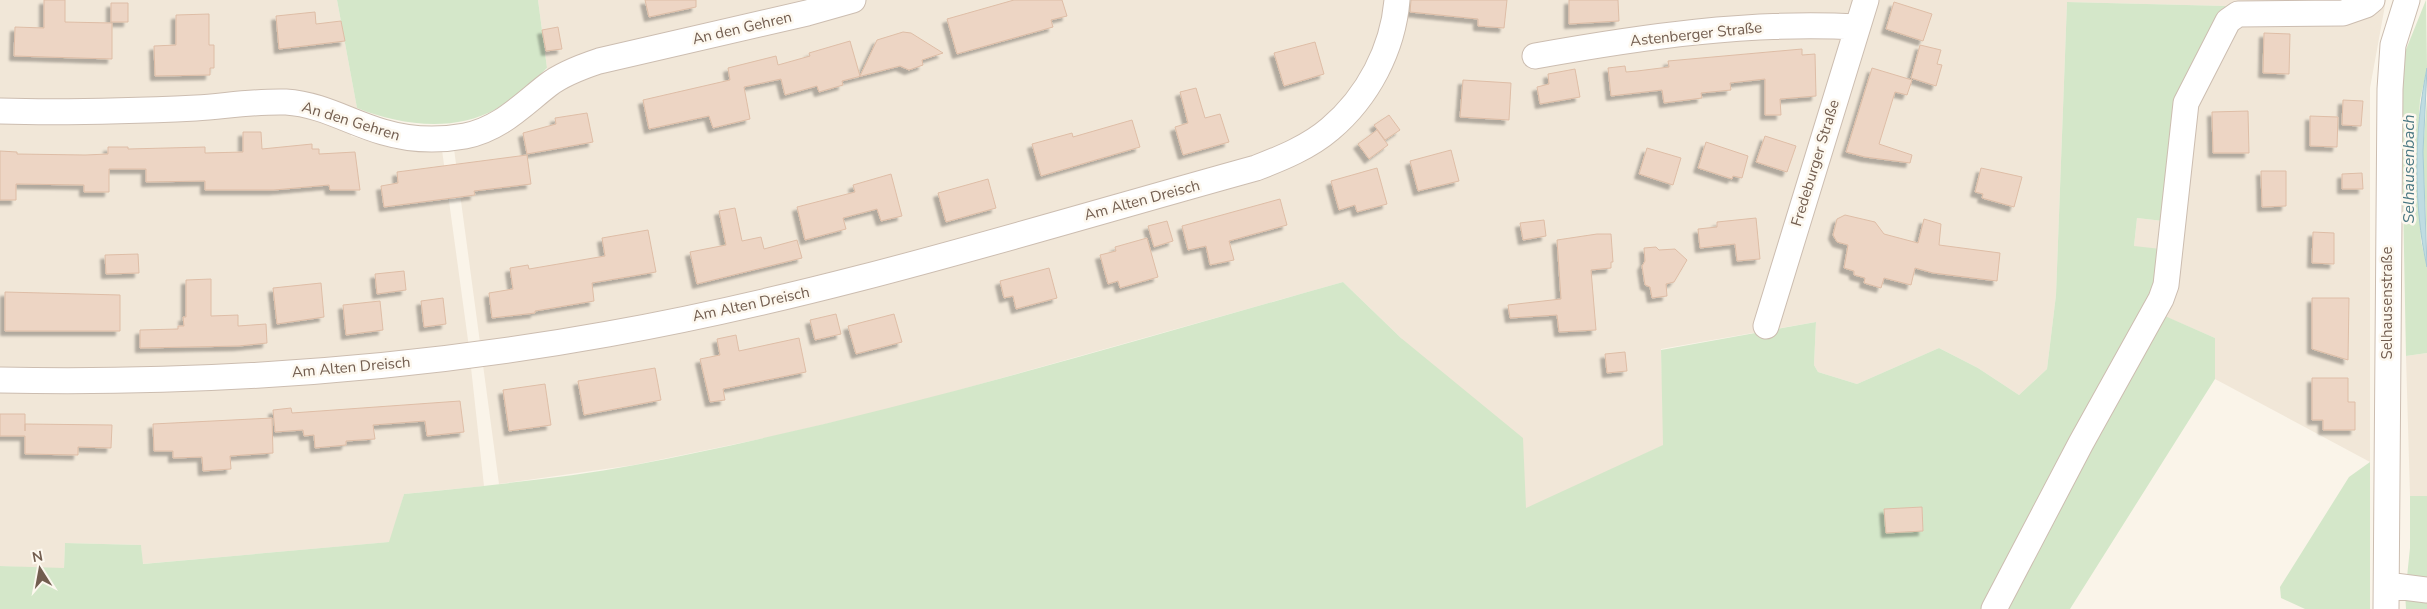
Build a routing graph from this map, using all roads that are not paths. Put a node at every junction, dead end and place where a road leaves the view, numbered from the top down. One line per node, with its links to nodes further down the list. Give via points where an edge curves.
1 (853, 0): 8 (street, An den Gehren, via 599,61 549,84 499,124 452,138 422,140 402,137 327,111 289,102 122,111)
2 (1397, 0): 10 (street, Am Alten Dreisch, via 1384,54 1356,104 1330,130 1299,149 1256,168 813,291 610,334 409,362 199,379)
3 (1866, 0): 6 (street, Fredeburger Straße)
4 (2372, 0): 13 (street, via 2344,13 2238,14 2228,21 2186,103 2166,285 2161,299)
5 (2408, 0): 12 (street, Selhausenstraße, via 2393,45 2390,89)
6 (1857, 27): 7 (street, Astenberger Straße, via 1816,25 1711,31); 9 (street, Fredeburger Straße)
7 (1535, 56)
8 (0, 111)
9 (1766, 326)
10 (0, 380)
11 (2427, 590): 12 (street)
12 (2386, 597)
13 (1994, 609)

